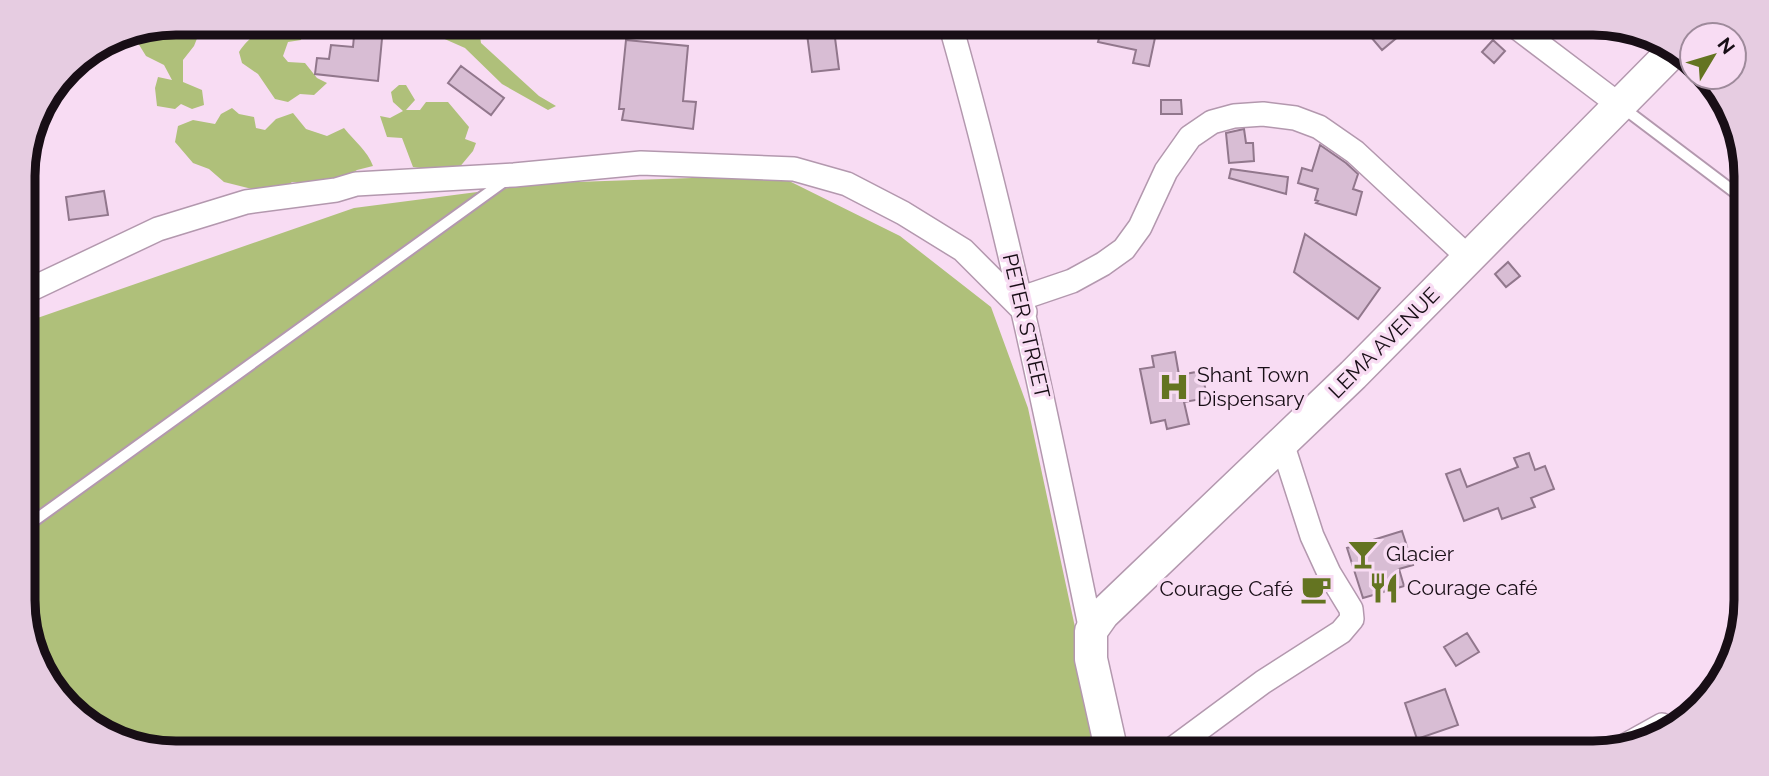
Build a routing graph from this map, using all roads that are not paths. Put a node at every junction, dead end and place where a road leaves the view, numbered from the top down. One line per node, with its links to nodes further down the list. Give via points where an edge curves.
1 (953, 35): 9 (street, PETER STREET)
2 (1527, 35): 4 (street)
3 (1667, 57): 4 (main road, LEMA AVENUE)
4 (1618, 104): 6 (lane); 7 (main road, LEMA AVENUE)
5 (514, 174): 8 (street, via 356,184 246,202 158,229); 9 (street, via 641,163 794,169 847,184 951,243); 11 (lane)
6 (1734, 192)
7 (1468, 257): 9 (street, via 1355,152 1319,127 1295,118 1234,116 1212,122 1189,137 1124,249); 10 (main road, LEMA AVENUE)
8 (35, 291)
9 (1023, 305): 12 (street, PETER STREET)
10 (1282, 443): 12 (main road, LEMA AVENUE, via 1124,593); 14 (street, via 1312,536 1351,609 1352,620)
11 (35, 520)
12 (1091, 631): 13 (main road, via 1091,659)
13 (1109, 741)
14 (1183, 741)

